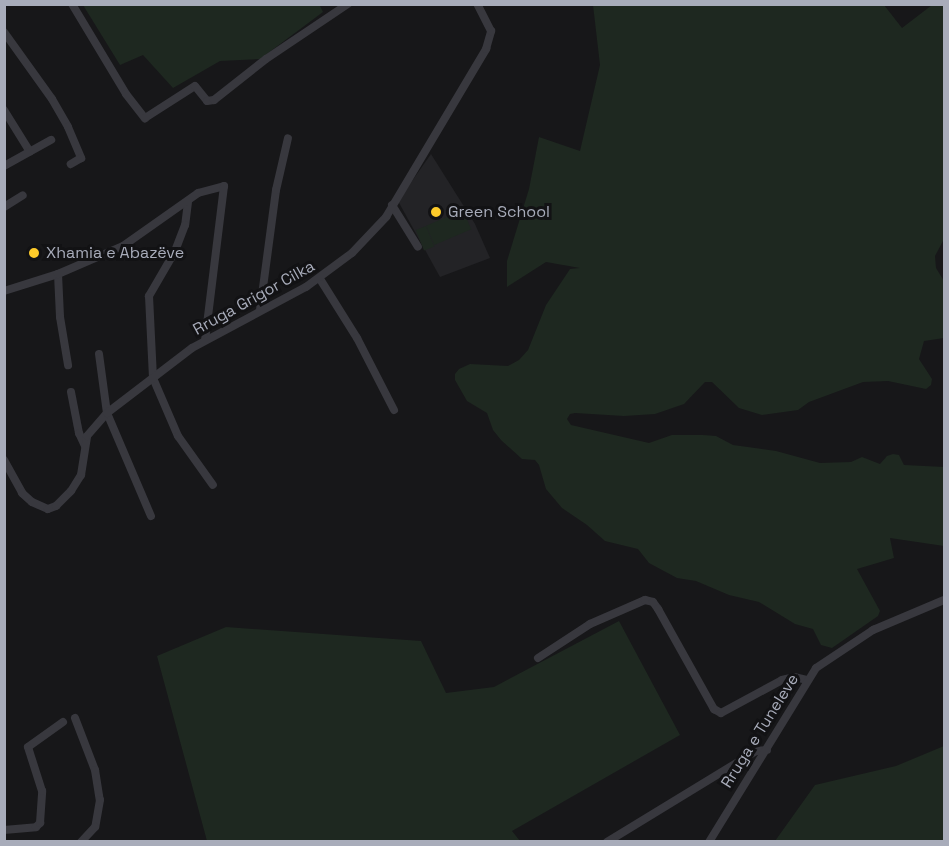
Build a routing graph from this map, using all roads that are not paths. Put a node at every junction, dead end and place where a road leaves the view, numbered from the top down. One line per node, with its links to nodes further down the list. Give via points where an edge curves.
1 (72, 4): 2 (street, via 126,94 145,118 192,87 197,87 208,102 214,100 266,59)
2 (348, 4)
3 (477, 4): 14 (street, Rruga Grigor Cilka, via 492,31 486,50)
4 (4, 32): 5 (street)
5 (7, 42): 10 (street, via 52,99 68,127 81,158)
6 (4, 110): 9 (street)
7 (288, 138): 20 (street, via 276,190)
8 (51, 140): 9 (street)
9 (30, 152): 11 (street)
10 (71, 164)
11 (4, 166)
12 (23, 195): 15 (street)
13 (188, 202): 17 (street, via 123,246); 21 (street, via 208,189 224,186); 24 (street, via 187,219 149,296)
14 (392, 205): 16 (street); 18 (street, Rruga Grigor Cilka, via 386,217 352,253)
15 (4, 207)
16 (418, 247)
17 (58, 274): 19 (street); 23 (street)
18 (320, 279): 20 (street, Rruga Grigor Cilka); 26 (street, via 357,338)
19 (4, 291)
20 (260, 310): 21 (street, Rruga Grigor Cilka)
21 (205, 340): 24 (street, Rruga Grigor Cilka)
22 (99, 354): 27 (street)
23 (68, 365)
24 (153, 378): 27 (street, Rruga Grigor Cilka); 30 (street, via 178,435)
25 (71, 392): 28 (street)
26 (394, 410)
27 (107, 413): 28 (street, Rruga Grigor Cilka, via 92,426); 31 (street)
28 (86, 448): 29 (street, Rruga Grigor Cilka, via 81,475 63,500 48,509 39,507 22,493)
29 (4, 460)
30 (213, 485)
31 (151, 516)
32 (945, 600): 34 (street, Rruga e Tuneleve, via 873,630 816,668)
33 (538, 658): 34 (street, via 590,624 645,600 658,609 714,709 721,713 782,680)
34 (807, 680): 37 (street, Rruga e Tuneleve)
35 (75, 718): 39 (street, via 96,770 100,800 96,828)
36 (63, 722): 38 (street, via 28,747 42,791 40,823 36,827)
37 (767, 750): 40 (street, via 756,751); 41 (street, Rruga e Tuneleve)
38 (4, 830)
39 (81, 842)
40 (607, 842)
41 (709, 842)

